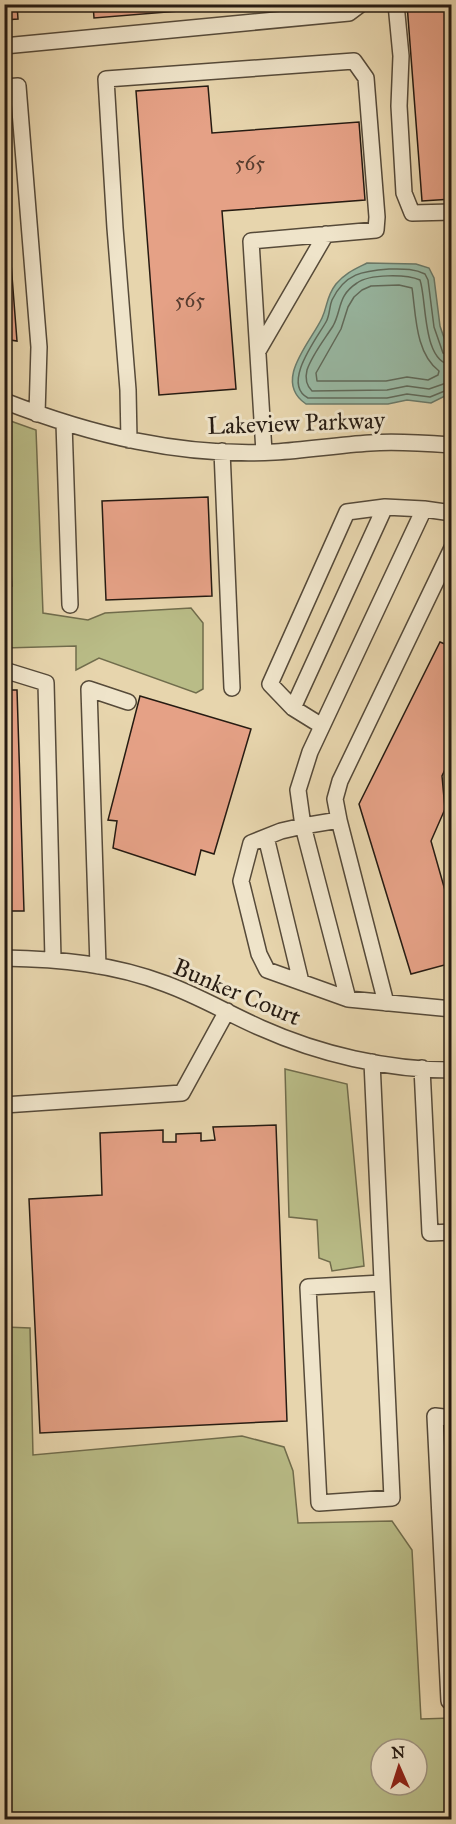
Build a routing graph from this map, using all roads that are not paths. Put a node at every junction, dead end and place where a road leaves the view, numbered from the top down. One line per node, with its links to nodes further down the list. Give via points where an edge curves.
1 (361, 4): 3 (street, via 349,13)
2 (396, 4): 5 (street, via 404,193 412,213)
3 (4, 46)
4 (4, 87): 9 (street, via 18,86 39,347)
5 (452, 212)
6 (326, 234): 7 (street); 7 (street, via 251,241); 11 (street, via 376,230 366,78 354,61 106,79)
7 (258, 351): 14 (street)
8 (4, 401): 9 (street, Lakeview Parkway)
9 (37, 414): 10 (street, Lakeview Parkway)
10 (64, 423): 11 (street, Lakeview Parkway); 21 (street)
11 (129, 440): 13 (street, Lakeview Parkway)
12 (452, 445): 14 (street, Lakeview Parkway, via 369,443)
13 (222, 451): 14 (street, Lakeview Parkway); 23 (street)
14 (264, 452)
15 (385, 507): 16 (street); 25 (street); 25 (street, via 346,512 270,684)
16 (424, 509): 17 (street); 26 (street)
17 (452, 513)
18 (452, 548): 19 (street)
19 (436, 580): 20 (street); 27 (street, via 340,781 334,799)
20 (452, 586)
21 (70, 605)
22 (4, 670): 31 (street, via 46,683)
23 (231, 688)
24 (128, 702): 32 (street, via 89,689)
25 (293, 708): 26 (street)
26 (322, 726): 28 (street, via 298,790)
27 (339, 820): 28 (street); 35 (street)
28 (303, 826): 29 (street); 34 (street)
29 (266, 837): 33 (street); 33 (street, via 251,843 241,880 248,915 267,970)
30 (4, 958): 31 (street, Bunker Court)
31 (52, 959): 32 (street, Bunker Court)
32 (98, 966): 37 (street, Bunker Court, via 165,984)
33 (301, 982): 34 (street)
34 (348, 999): 35 (street)
35 (386, 1003): 36 (street)
36 (452, 1009)
37 (227, 1011): 38 (street, Bunker Court, via 306,1046); 41 (street, via 182,1093)
38 (372, 1062): 39 (street, Bunker Court); 43 (street)
39 (422, 1068): 40 (street, Bunker Court); 42 (street, via 430,1233)
40 (452, 1070)
41 (4, 1105)
42 (452, 1232)
43 (382, 1283): 43 (street, via 392,1498 319,1503 308,1287)
44 (452, 1418): 45 (street, via 435,1416)
45 (448, 1701)

